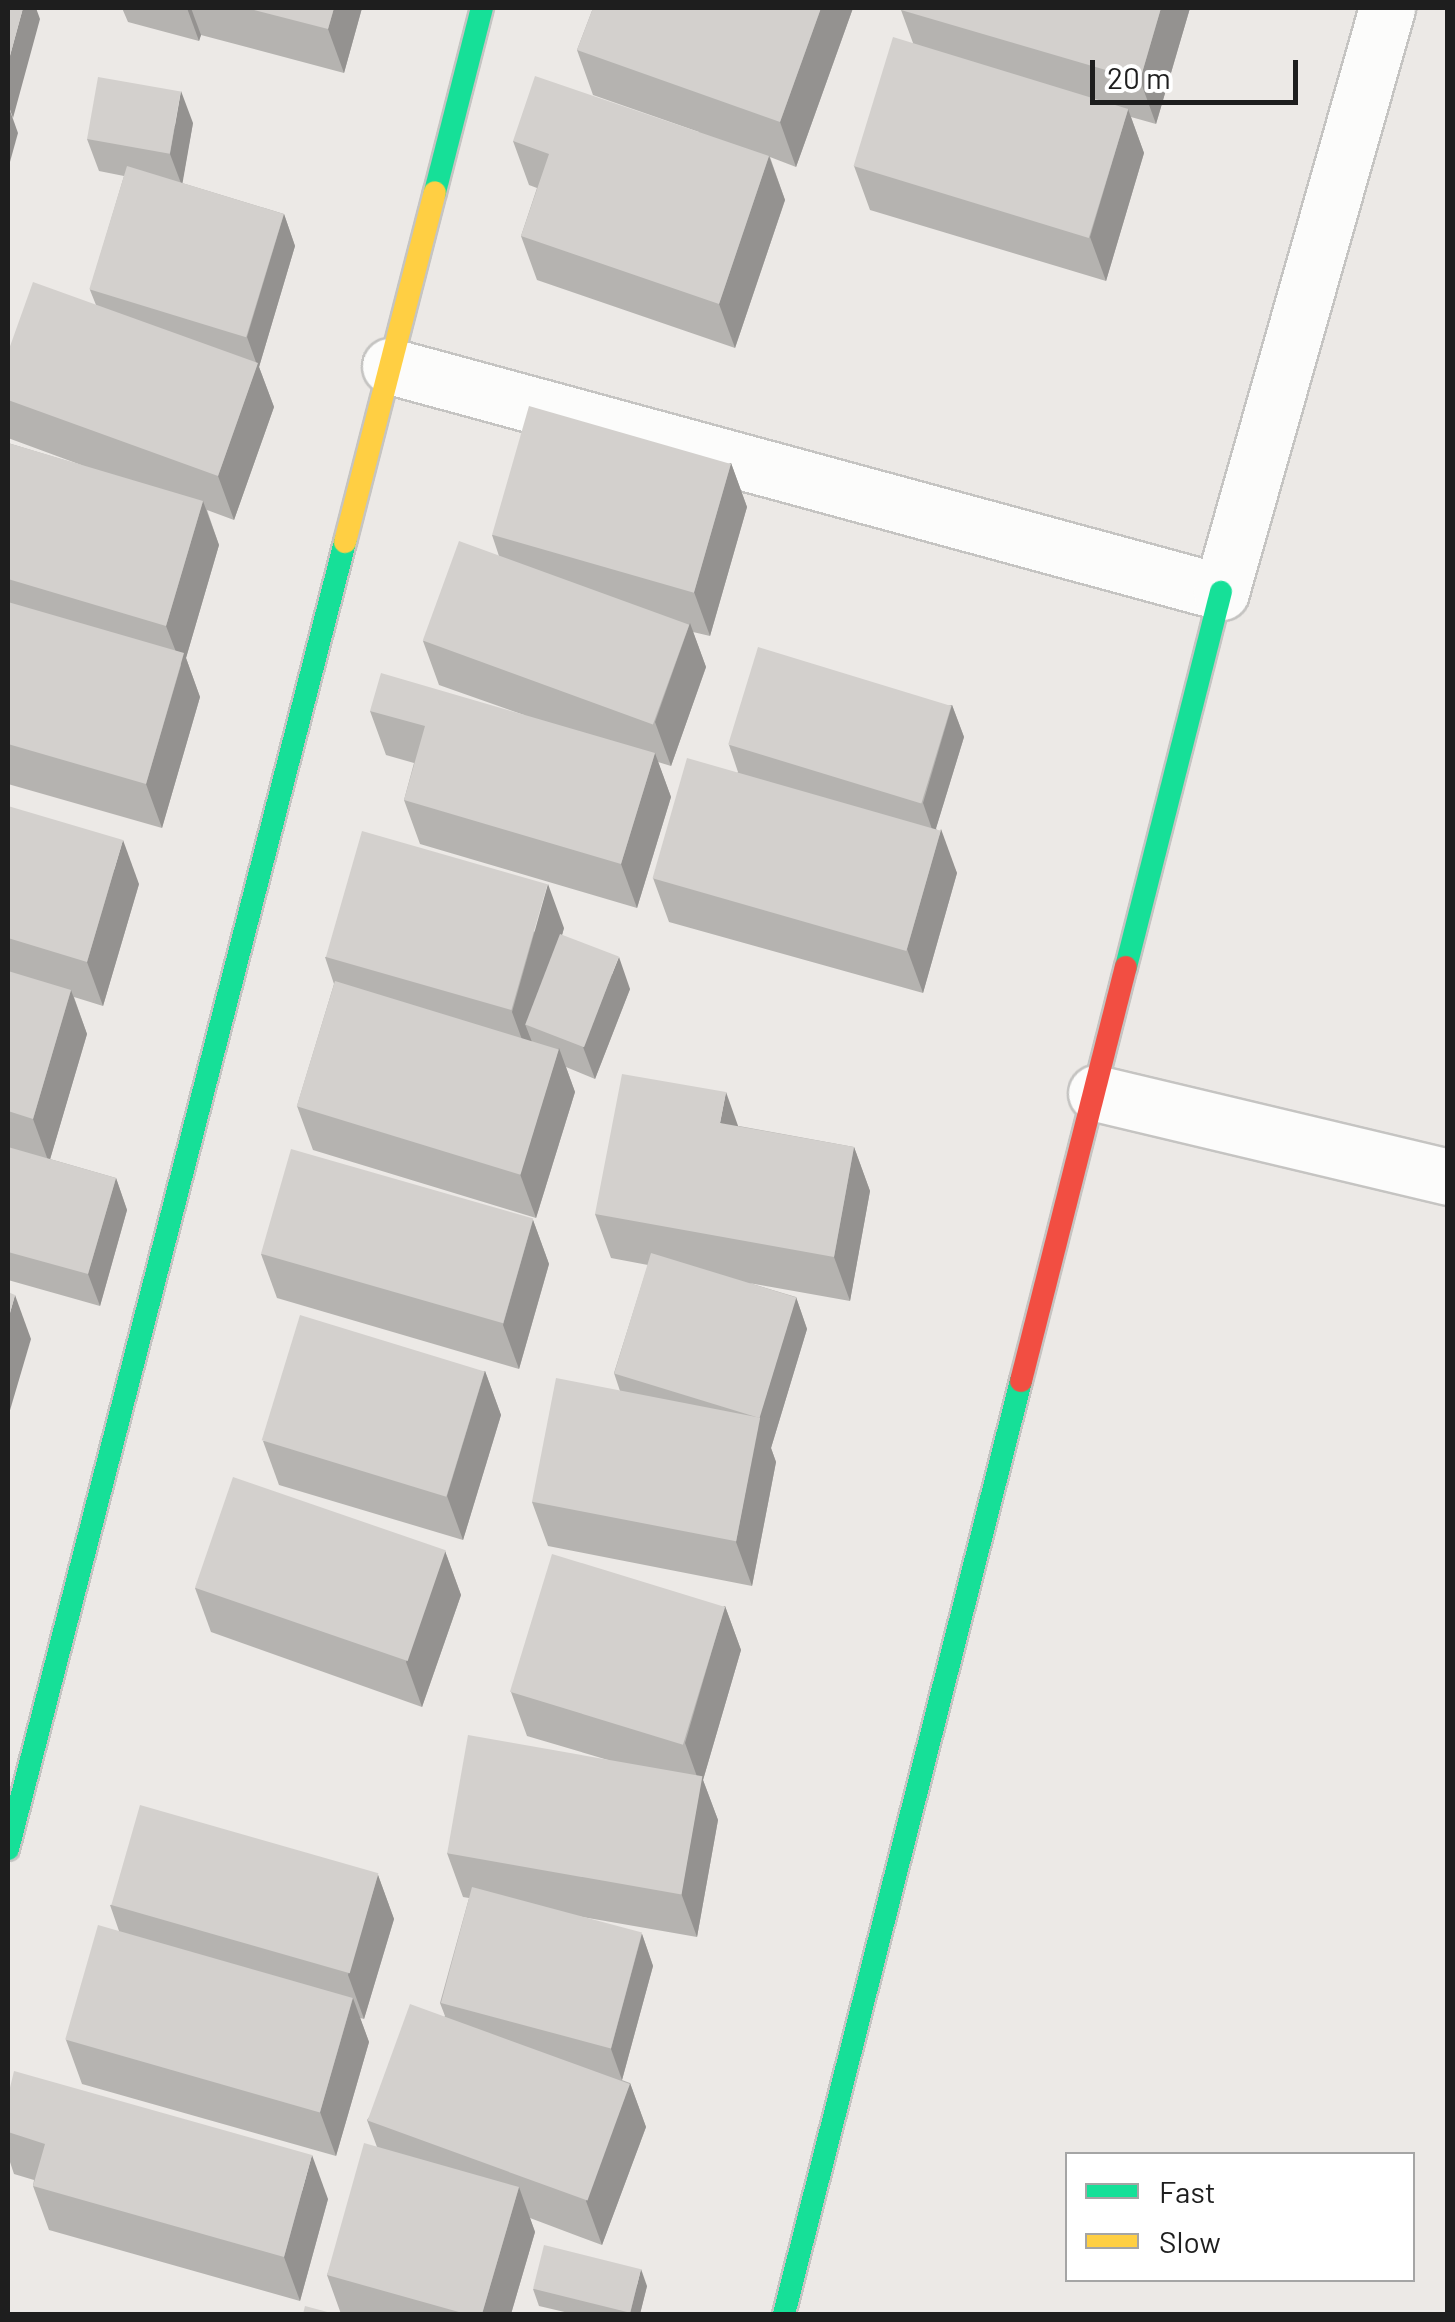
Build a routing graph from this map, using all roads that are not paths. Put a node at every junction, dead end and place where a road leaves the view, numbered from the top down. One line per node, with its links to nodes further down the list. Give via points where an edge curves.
1 (482, 8): 3 (street)
2 (1387, 8): 4 (street)
3 (390, 366): 4 (street); 7 (street)
4 (1222, 592): 5 (street)
5 (1096, 1094): 6 (street); 8 (street)
6 (1448, 1177)
7 (8, 1849)
8 (784, 2314)

